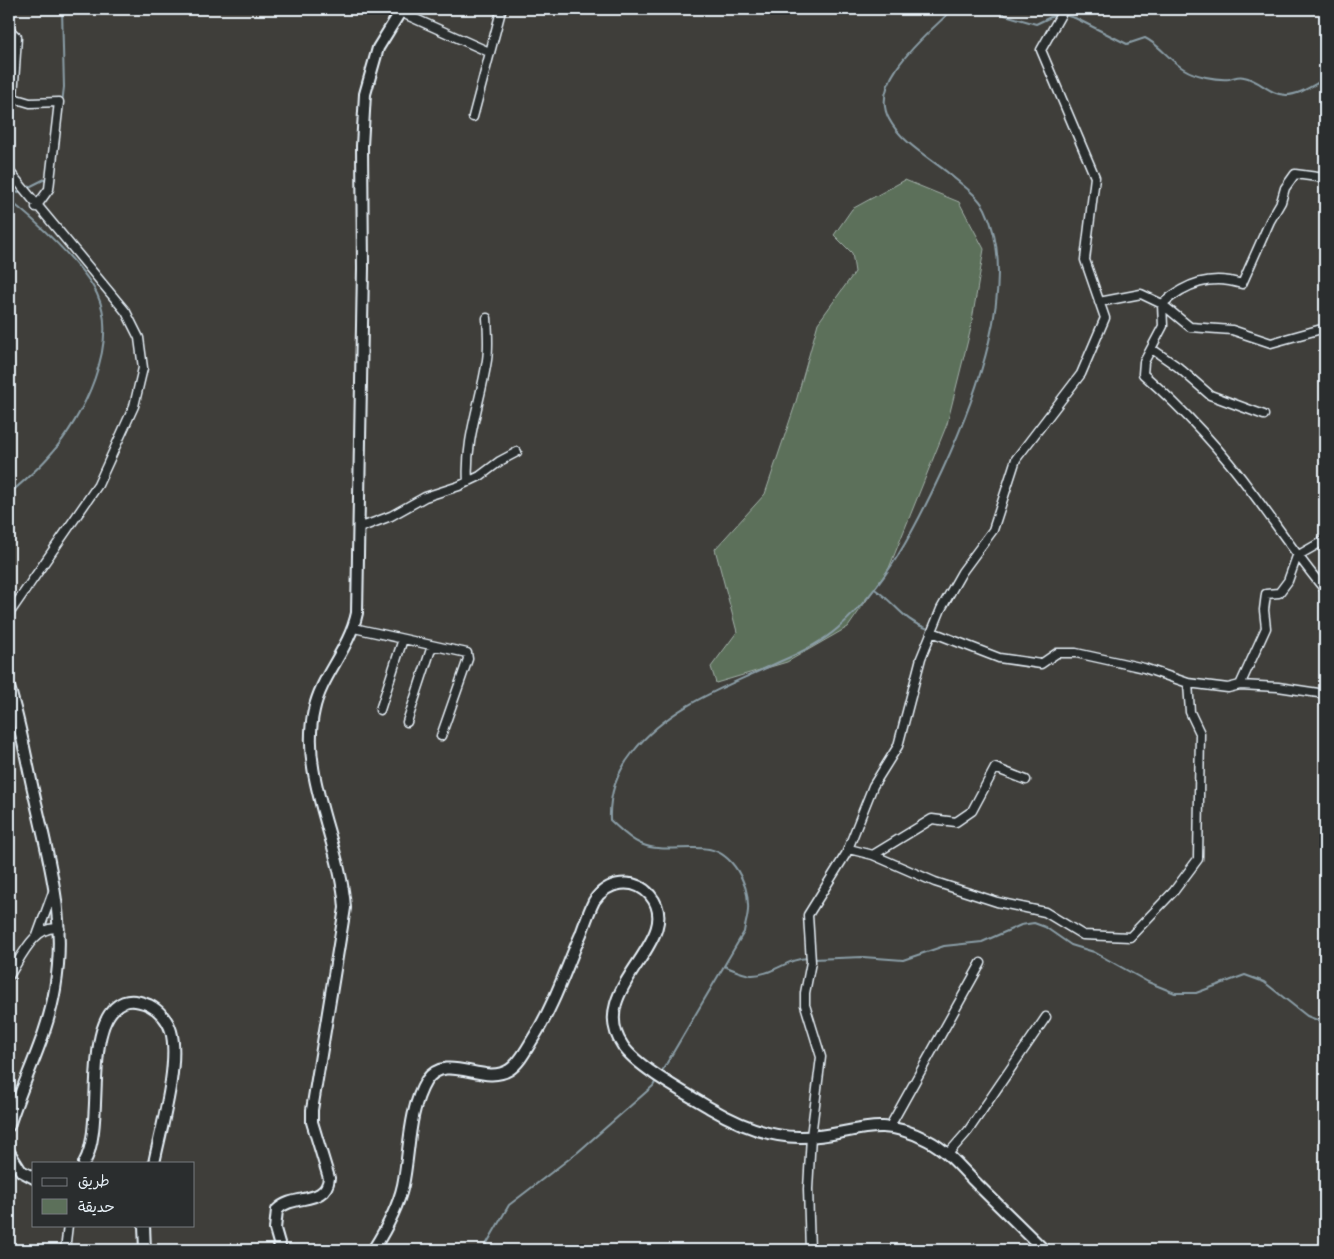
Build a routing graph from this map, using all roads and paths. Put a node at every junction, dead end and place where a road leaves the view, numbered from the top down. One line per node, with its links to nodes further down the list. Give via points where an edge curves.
1 (1064, 9): 10 (street, via 1041,50 1094,177 1085,260)
2 (401, 10): 5 (street); 18 (street, via 378,48 365,94)
3 (501, 11): 5 (street)
4 (9, 30): 9 (street, via 17,37 12,98 30,103 59,102 49,189)
5 (488, 52): 6 (street)
6 (473, 117)
7 (9, 171): 9 (street)
8 (1325, 178): 11 (street, via 1295,174 1285,188 1282,202 1242,284 1206,280 1179,289)
9 (36, 207): 22 (street, via 126,312 139,338 143,368 134,406 98,484)
10 (1099, 302): 11 (street, via 1141,294); 24 (street, via 1104,318 1081,374 1016,458 993,530 962,572)
11 (1162, 304): 13 (street, via 1190,327 1232,330 1271,342); 14 (street, via 1163,326)
12 (487, 318): 17 (street, via 487,358 470,442)
13 (1325, 328)
14 (1152, 349): 15 (street, via 1210,395); 20 (street, via 1144,362 1144,374 1173,401 1241,479)
15 (1264, 415)
16 (517, 452): 17 (street)
17 (468, 482): 18 (street, via 425,497 391,516)
18 (359, 528): 23 (street, via 358,599)
19 (1325, 540): 20 (street)
20 (1297, 556): 21 (street); 28 (street, via 1279,593 1266,594 1266,628)
21 (1325, 590)
22 (9, 614)
23 (354, 628): 25 (street); 55 (street, via 318,696 311,743 315,774 341,876 345,908 312,1110 312,1122 328,1172 328,1186 316,1197 289,1202 277,1210 275,1229)
24 (932, 632): 27 (street, via 999,658 1041,664 1057,653 1076,652); 35 (street, via 921,658 898,746 874,786)
25 (403, 640): 26 (street); 31 (street)
26 (432, 646): 32 (street); 33 (street, via 464,652 468,656)
27 (1188, 682): 28 (street, via 1228,688); 36 (street, via 1190,712 1200,733 1198,859 1174,891 1130,937 1083,935 1045,912 997,902 935,882)
28 (1240, 685): 30 (street)
29 (9, 687): 37 (street)
30 (1325, 694)
31 (380, 710)
32 (408, 722)
33 (441, 736)
34 (1026, 780): 36 (street, via 995,768 972,811 956,822 932,819)
35 (849, 848): 36 (street); 45 (street, via 808,915 811,962 805,1005 821,1057)
36 (872, 855)
37 (54, 884): 38 (street); 39 (street)
38 (60, 929): 39 (street, via 50,927); 43 (street, via 51,1009 35,1061)
39 (38, 933): 41 (street)
40 (981, 963): 44 (street)
41 (9, 976)
42 (1046, 1017): 47 (street, via 968,1131)
43 (9, 1126)
44 (889, 1128): 45 (street, via 867,1126); 47 (street, via 929,1140)
45 (811, 1136): 56 (street, via 785,1137 734,1122 670,1083 622,1046 614,1014 618,995 655,934 660,917 651,896 635,885 612,885 595,899 547,1013 514,1066 498,1074 441,1069 427,1080 417,1103 398,1202); 57 (street, via 808,1189)
46 (9, 1152): 50 (street, via 21,1171)
47 (947, 1155): 58 (street)
48 (84, 1162): 49 (street, via 92,1144 98,1052 103,1026 116,1007 125,1001 136,1001 154,1008 165,1018 171,1030 172,1063)
49 (154, 1162)
50 (32, 1177)
51 (68, 1226): 53 (street)
52 (144, 1226): 54 (street)
53 (64, 1250)
54 (146, 1250)
55 (280, 1250)
56 (373, 1250)
57 (810, 1250)
58 (1044, 1250)

